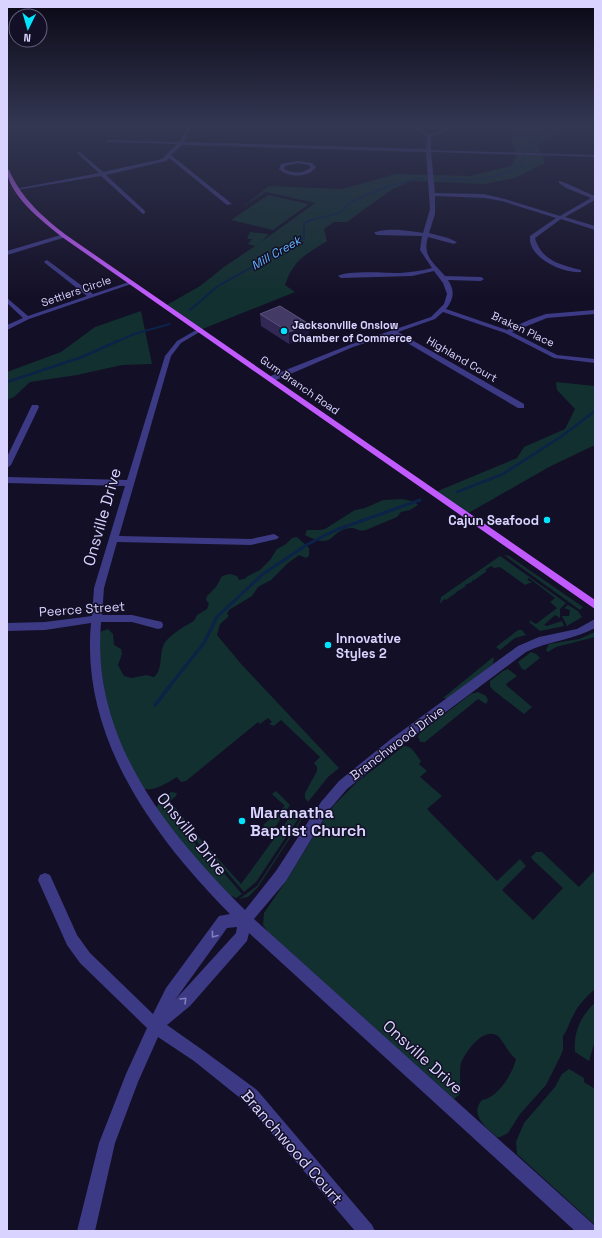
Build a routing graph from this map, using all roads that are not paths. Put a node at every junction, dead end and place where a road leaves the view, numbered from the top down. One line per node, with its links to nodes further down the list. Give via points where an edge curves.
1 (14, 183): 7 (main road, Gum Branch Road)
2 (52, 183): 7 (street)
3 (111, 183): 11 (street)
4 (202, 183): 10 (street)
5 (431, 183): 8 (street)
6 (562, 183): 9 (street)
7 (17, 189): 16 (main road, Gum Branch Road, via 29,206)
8 (432, 194): 12 (street, via 484,196); 15 (street, via 433,208)
9 (595, 198): 12 (street)
10 (229, 204)
11 (143, 212)
12 (561, 217): 13 (street); 21 (street, via 532,237 533,246 550,262)
13 (595, 228)
14 (377, 233): 15 (street)
15 (426, 235): 17 (street); 20 (street, via 422,248 425,257)
16 (64, 236): 18 (street); 25 (main road, Gum Branch Road)
17 (454, 242)
18 (7, 253)
19 (47, 262): 26 (street)
20 (435, 269): 22 (street, via 420,274); 23 (street)
21 (579, 271)
22 (341, 276)
23 (443, 278): 24 (street); 28 (street, via 450,291 450,299)
24 (481, 279)
25 (131, 283): 26 (street, Settlers Circle); 32 (main road, Gum Branch Road)
26 (92, 296): 30 (street, Settlers Circle)
27 (7, 300): 30 (street, Settlers Circle)
28 (442, 310): 33 (street, via 433,318); 34 (street, Braken Place)
29 (595, 312): 34 (street, via 546,316)
30 (27, 318): 31 (street, Settlers Circle)
31 (7, 328)
32 (200, 330): 36 (main road, Gum Branch Road); 41 (street, Onsville Drive, via 179,342 168,356)
33 (392, 331): 36 (street); 37 (street, Highland Court)
34 (507, 332): 35 (street, Braken Place, via 556,357)
35 (595, 361)
36 (271, 379): 44 (main road, Gum Branch Road)
37 (521, 406)
38 (35, 407): 39 (street)
39 (7, 465)
40 (7, 480): 41 (street)
41 (129, 483): 43 (street, Onsville Drive)
42 (274, 537): 43 (street, via 251,542)
43 (113, 539): 45 (street, Onsville Drive, via 99,588)
44 (595, 605)
45 (95, 619): 47 (street, Peerce Street, via 134,618); 48 (street, Peerce Street); 50 (street, Onsville Drive, via 94,646 98,680 108,724 120,758 161,828 204,879)
46 (595, 622): 50 (street, Branchwood Drive, via 579,632 539,641 522,649 343,785 325,806 281,876)
47 (158, 625)
48 (7, 627)
49 (45, 880): 51 (street, Branchwood Court, via 72,940 85,958)
50 (246, 920): 51 (street, Branchwood Drive, one-way to 50, via 185,1000 242,936); 51 (street, Branchwood Drive, one-way to 51, via 224,921 171,993); 54 (street, Onsville Drive)
51 (155, 1026): 52 (street, Branchwood Drive, via 131,1079 107,1143); 53 (street, Branchwood Court, via 251,1096)
52 (86, 1231)
53 (366, 1231)
54 (588, 1231)

